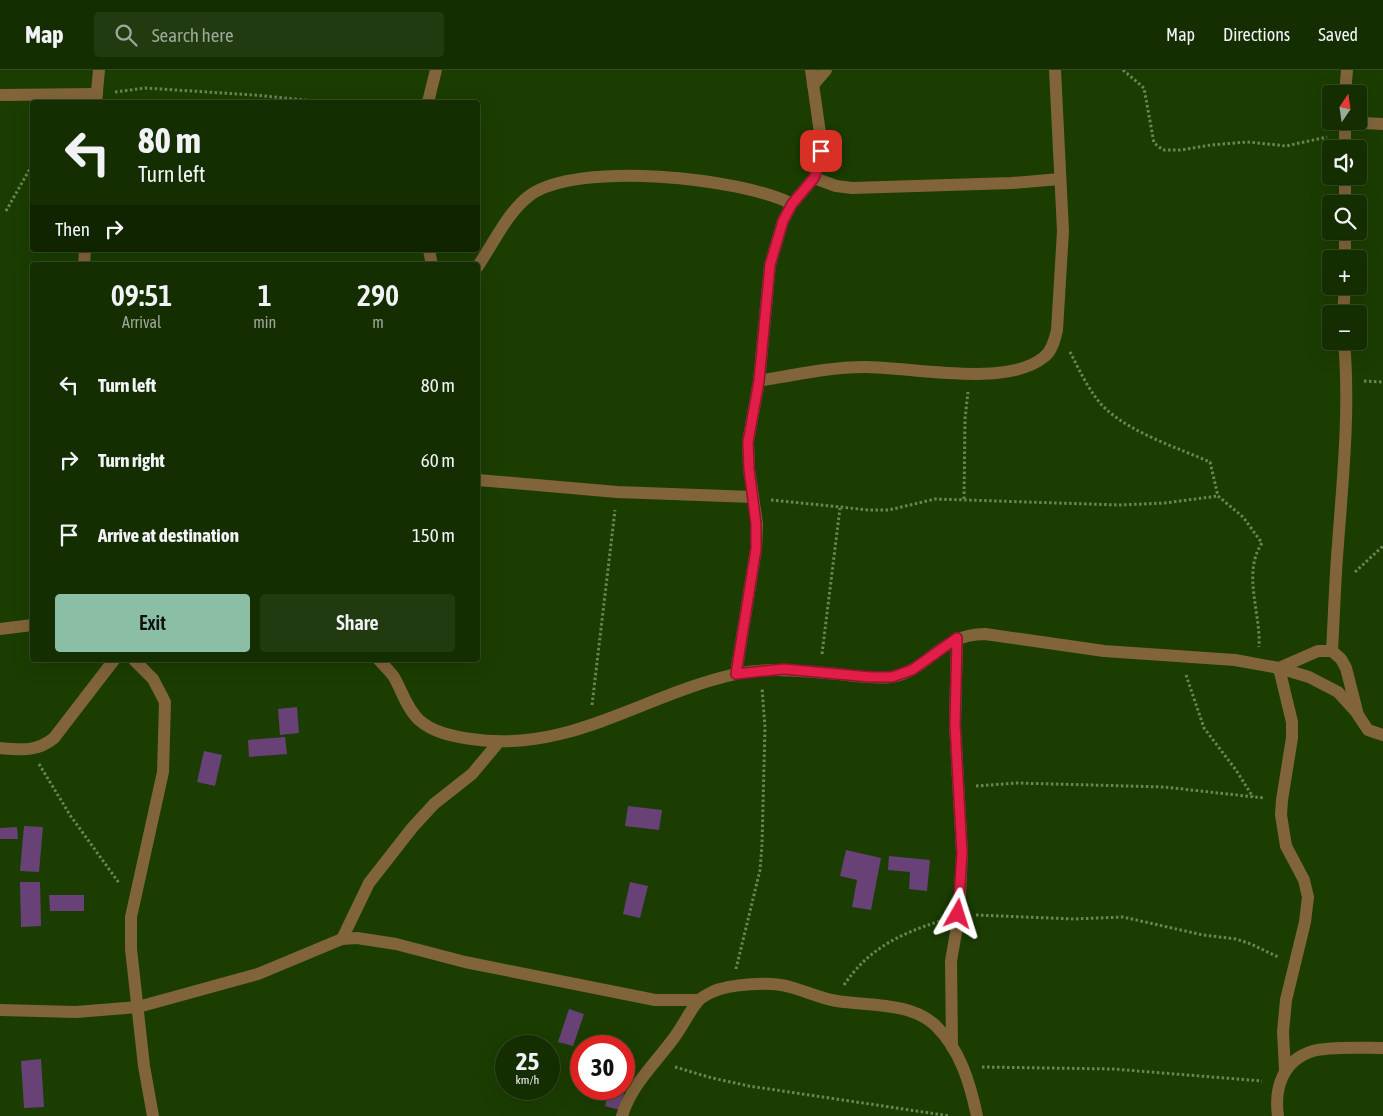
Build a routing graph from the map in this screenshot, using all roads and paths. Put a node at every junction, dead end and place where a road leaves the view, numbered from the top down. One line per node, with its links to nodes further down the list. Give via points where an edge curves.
1 (99, 70): 11 (street)
2 (436, 70): 13 (street)
3 (811, 70): 8 (street)
4 (826, 70): 8 (street)
5 (1055, 70): 19 (street)
6 (1123, 70): 16 (path, via 1144,88 1154,143 1163,150 1247,142 1286,146)
7 (1347, 70): 9 (street)
8 (813, 85): 18 (street, via 822,140)
9 (1346, 85)
10 (0, 95): 11 (street)
11 (96, 98): 12 (path, via 145,88)
12 (305, 100)
13 (428, 100)
14 (1368, 124): 15 (street)
15 (1383, 124)
16 (1331, 130)
17 (30, 169): 21 (path)
18 (814, 178): 19 (street, via 852,188); 20 (street)
19 (1060, 179): 23 (street, via 1063,230)
20 (792, 204): 22 (street, via 762,192 716,184 638,176 576,178 530,196 516,210); 26 (street, via 783,221 770,265)
21 (6, 211)
22 (480, 263)
23 (1057, 330): 25 (street, via 1046,356 1031,366); 29 (path, via 1084,379 1107,410 1145,434 1210,462)
24 (1345, 350): 34 (street, via 1346,452)
25 (972, 374): 26 (street, via 864,367); 31 (path, via 965,418)
26 (759, 381): 30 (street, via 748,442)
27 (480, 480): 28 (street)
28 (617, 492): 30 (street); 49 (path)
29 (1218, 496): 31 (path, via 1119,505); 43 (path, via 1243,517 1262,543 1255,553 1253,579)
30 (753, 497): 32 (path); 47 (street, via 756,549)
31 (964, 499): 32 (path, via 935,498 889,510)
32 (840, 508): 46 (path)
33 (1383, 546): 34 (path)
34 (1335, 591): 38 (street)
35 (30, 626): 36 (street)
36 (0, 629)
37 (957, 638): 39 (street, via 985,634 1104,652); 46 (street, via 912,670 892,677); 54 (street, via 955,725)
38 (1332, 651): 44 (street, via 1318,651); 48 (street, via 1346,668)
39 (1180, 658): 43 (street); 55 (path, via 1204,728)
40 (112, 662): 53 (street, via 54,738 43,747)
41 (136, 662): 57 (street, via 160,689 165,702 165,720 163,772)
42 (381, 662): 51 (street, via 394,677 418,719 434,730 456,737)
43 (1259, 663): 44 (street)
44 (1279, 668): 48 (street, via 1309,677 1338,692); 56 (street, via 1292,722)
45 (756, 671): 46 (street); 47 (street); 61 (path, via 764,705 762,845 760,870)
46 (819, 672)
47 (736, 674): 49 (street, via 674,693)
48 (1358, 715): 50 (street, via 1368,730)
49 (590, 727): 51 (street, via 559,736)
50 (1383, 735)
51 (498, 743): 59 (street, via 472,774 434,804 412,828 369,883)
52 (0, 748): 53 (street)
53 (32, 750): 57 (path, via 70,815)
54 (960, 787): 55 (path, via 1017,783 1130,785); 58 (street, via 962,862)
55 (1253, 797): 56 (path)
56 (1282, 800): 60 (street, via 1286,846 1304,880 1308,897)
57 (133, 902): 64 (street, via 131,949)
58 (958, 914): 60 (path, via 1074,919 1123,917 1251,944); 63 (path, via 907,932 873,952 851,975); 66 (street, via 952,961)
59 (342, 939): 62 (street, via 396,944 465,962 655,1000); 64 (street, via 258,974)
60 (1294, 965): 70 (street, via 1283,1032)
61 (732, 987): 62 (street, via 713,991); 63 (street, via 788,986)
62 (699, 1000): 68 (street, via 671,1042)
63 (834, 1001): 66 (street, via 921,1015 935,1025)
64 (138, 1007): 65 (street, via 76,1012); 72 (street)
65 (0, 1010)
66 (952, 1047): 69 (street)
67 (1383, 1048): 70 (street, via 1313,1050)
68 (656, 1058): 73 (street, via 636,1085); 74 (path, via 682,1069 748,1086)
69 (964, 1067): 71 (path, via 1113,1069); 75 (street)
70 (1285, 1070): 71 (street)
71 (1279, 1082): 76 (street, via 1275,1098)
72 (153, 1116)
73 (622, 1116)
74 (950, 1116)
75 (976, 1116)
76 (1278, 1116)

